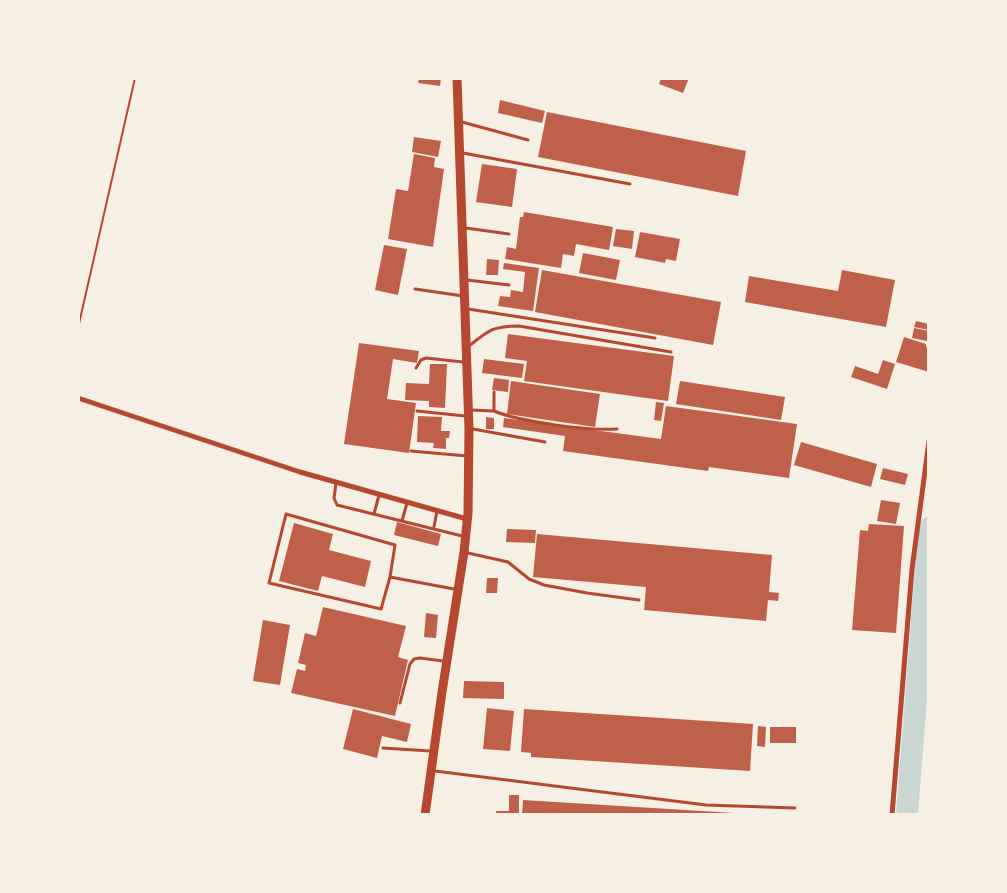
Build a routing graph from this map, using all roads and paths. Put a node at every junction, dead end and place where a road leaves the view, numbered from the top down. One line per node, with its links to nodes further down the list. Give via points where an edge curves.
1 (135, 78): 14 (path)
2 (457, 78): 3 (highway)
3 (458, 122): 4 (lane); 5 (highway)
4 (528, 140)
5 (459, 152): 6 (lane); 7 (highway)
6 (630, 184)
7 (462, 227): 8 (lane); 9 (highway)
8 (509, 234)
9 (463, 280): 10 (lane); 12 (highway)
10 (509, 285)
11 (415, 289): 12 (lane)
12 (464, 297): 13 (highway)
13 (465, 308): 15 (lane); 16 (highway)
14 (78, 328)
15 (655, 338)
16 (466, 349): 17 (lane, via 491,329 519,326); 18 (highway)
17 (671, 352)
18 (467, 362): 19 (lane, via 426,358); 24 (highway)
19 (416, 368)
20 (494, 392): 23 (lane)
21 (78, 398): 31 (street)
22 (417, 411): 24 (lane)
23 (494, 411): 24 (lane); 26 (lane)
24 (468, 413): 25 (highway)
25 (469, 429): 28 (lane); 30 (highway)
26 (617, 429)
27 (929, 441): 51 (street, via 912,569)
28 (545, 442)
29 (411, 451): 30 (lane)
30 (469, 456): 36 (highway)
31 (336, 483): 32 (street); 35 (lane, via 337,505)
32 (379, 495): 33 (street); 35 (lane)
33 (407, 503): 34 (street); 37 (lane)
34 (437, 511): 36 (street); 38 (lane)
35 (374, 514): 37 (lane)
36 (467, 519): 39 (highway)
37 (402, 521): 38 (lane)
38 (434, 529): 39 (lane)
39 (466, 537): 40 (highway)
40 (464, 552): 42 (highway); 43 (lane, via 508,562 544,585)
41 (390, 577): 41 (lane, via 395,545 286,514 269,583 381,609); 42 (lane)
42 (458, 590): 44 (highway)
43 (639, 600)
44 (447, 662): 45 (lane, via 414,659); 47 (highway)
45 (400, 703)
46 (383, 748): 47 (lane)
47 (434, 751): 48 (highway)
48 (431, 770): 49 (lane, via 706,805); 50 (highway)
49 (795, 808)
50 (425, 815)
51 (892, 815)

